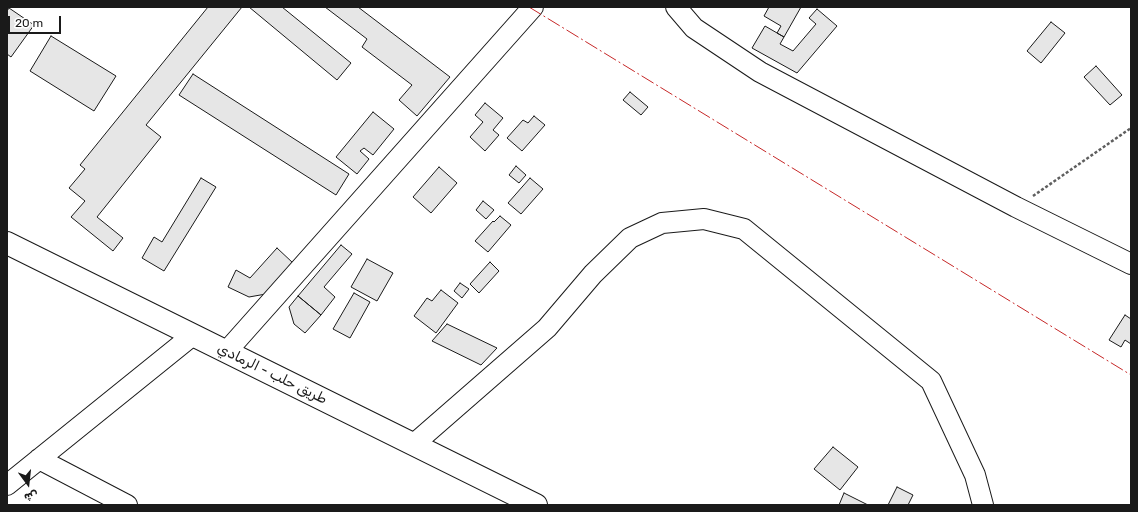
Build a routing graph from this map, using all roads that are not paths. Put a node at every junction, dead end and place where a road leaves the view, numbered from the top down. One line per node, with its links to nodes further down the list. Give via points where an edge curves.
1 (533, 7): 6 (street)
2 (676, 7): 4 (street, via 694,28 760,72 1016,207)
3 (7, 243): 5 (highway, طريق حلب - الرمادي)
4 (1131, 264)
5 (193, 335): 6 (highway, طريق حلب - الرمادي); 8 (street)
6 (227, 351): 7 (highway, طريق حلب - الرمادي)
7 (414, 444): 11 (highway, طريق حلب - الرمادي); 12 (street, via 547,328 593,274 630,238 662,222 704,219 744,230 931,381 975,475)
8 (39, 459): 9 (street); 10 (street)
9 (7, 485)
10 (127, 505)
11 (536, 505)
12 (983, 505)

